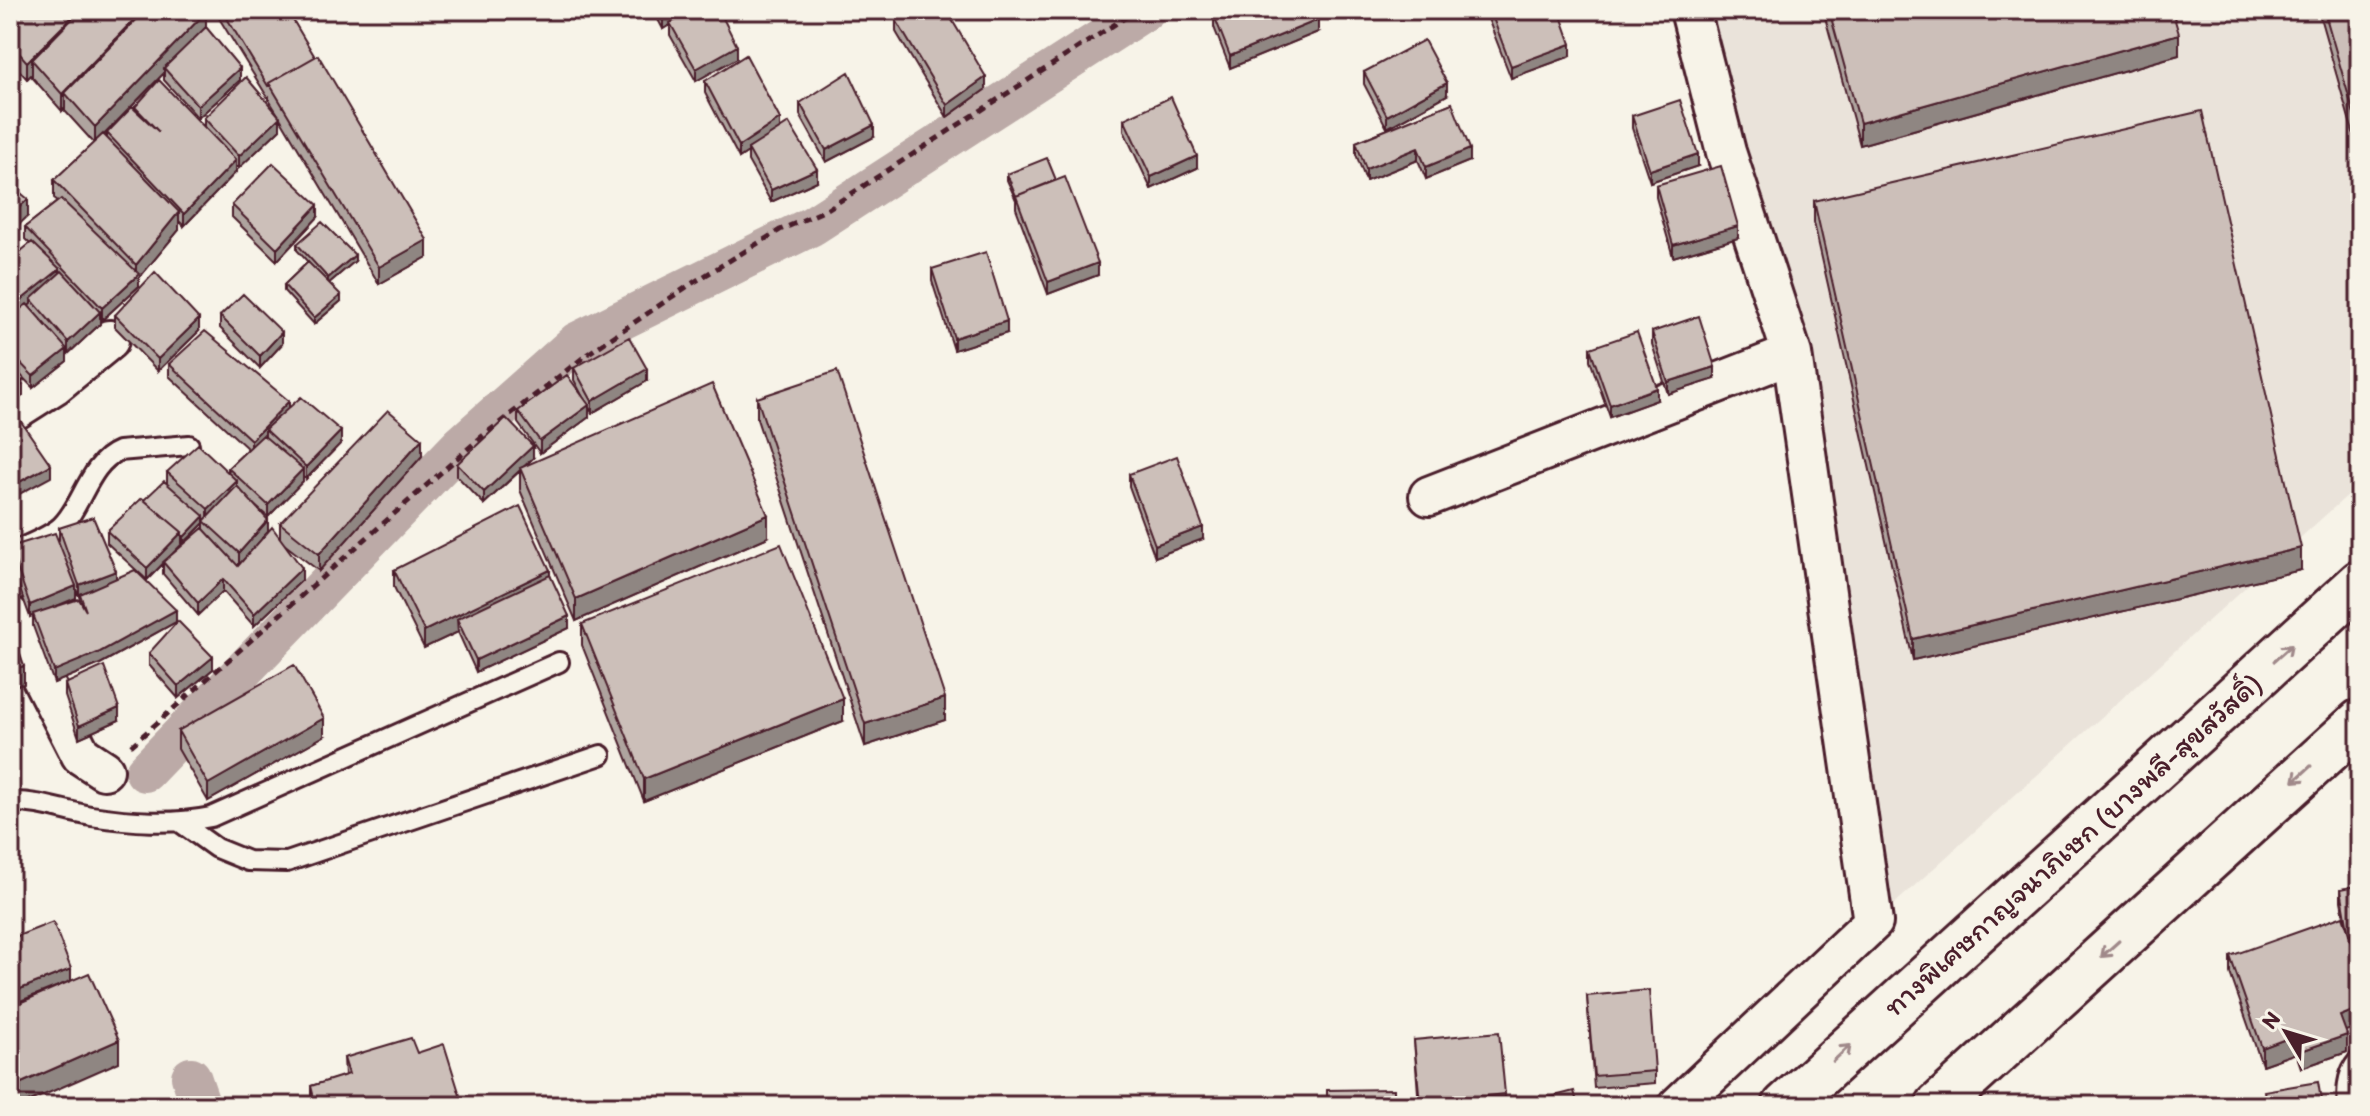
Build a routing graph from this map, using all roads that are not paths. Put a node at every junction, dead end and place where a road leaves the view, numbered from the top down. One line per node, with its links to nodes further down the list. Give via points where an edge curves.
1 (1690, 10): 3 (street, via 1726,152)
2 (109, 340): 4 (street)
3 (1792, 354): 6 (street); 17 (street, via 1873,922)
4 (10, 413)
5 (189, 445): 7 (lane, via 111,454 59,528)
6 (1429, 496)
7 (10, 553)
8 (2360, 583): 18 (highway, ทางพิเศษกาญจนาภิเษก (บางพลี-สุขสวัสดิ์), one-way to 8)
9 (10, 616): 13 (street, via 81,755)
10 (559, 662): 15 (lane, via 211,817)
11 (2360, 722): 19 (highway, one-way to 19)
12 (601, 755): 15 (lane, via 287,862 248,861 216,848)
13 (104, 770)
14 (10, 802): 15 (lane, via 91,816)
15 (181, 823)
16 (2360, 1059): 20 (lane, via 2346,1088)
17 (1678, 1106)
18 (1785, 1106)
19 (1938, 1106)
20 (2348, 1106)

